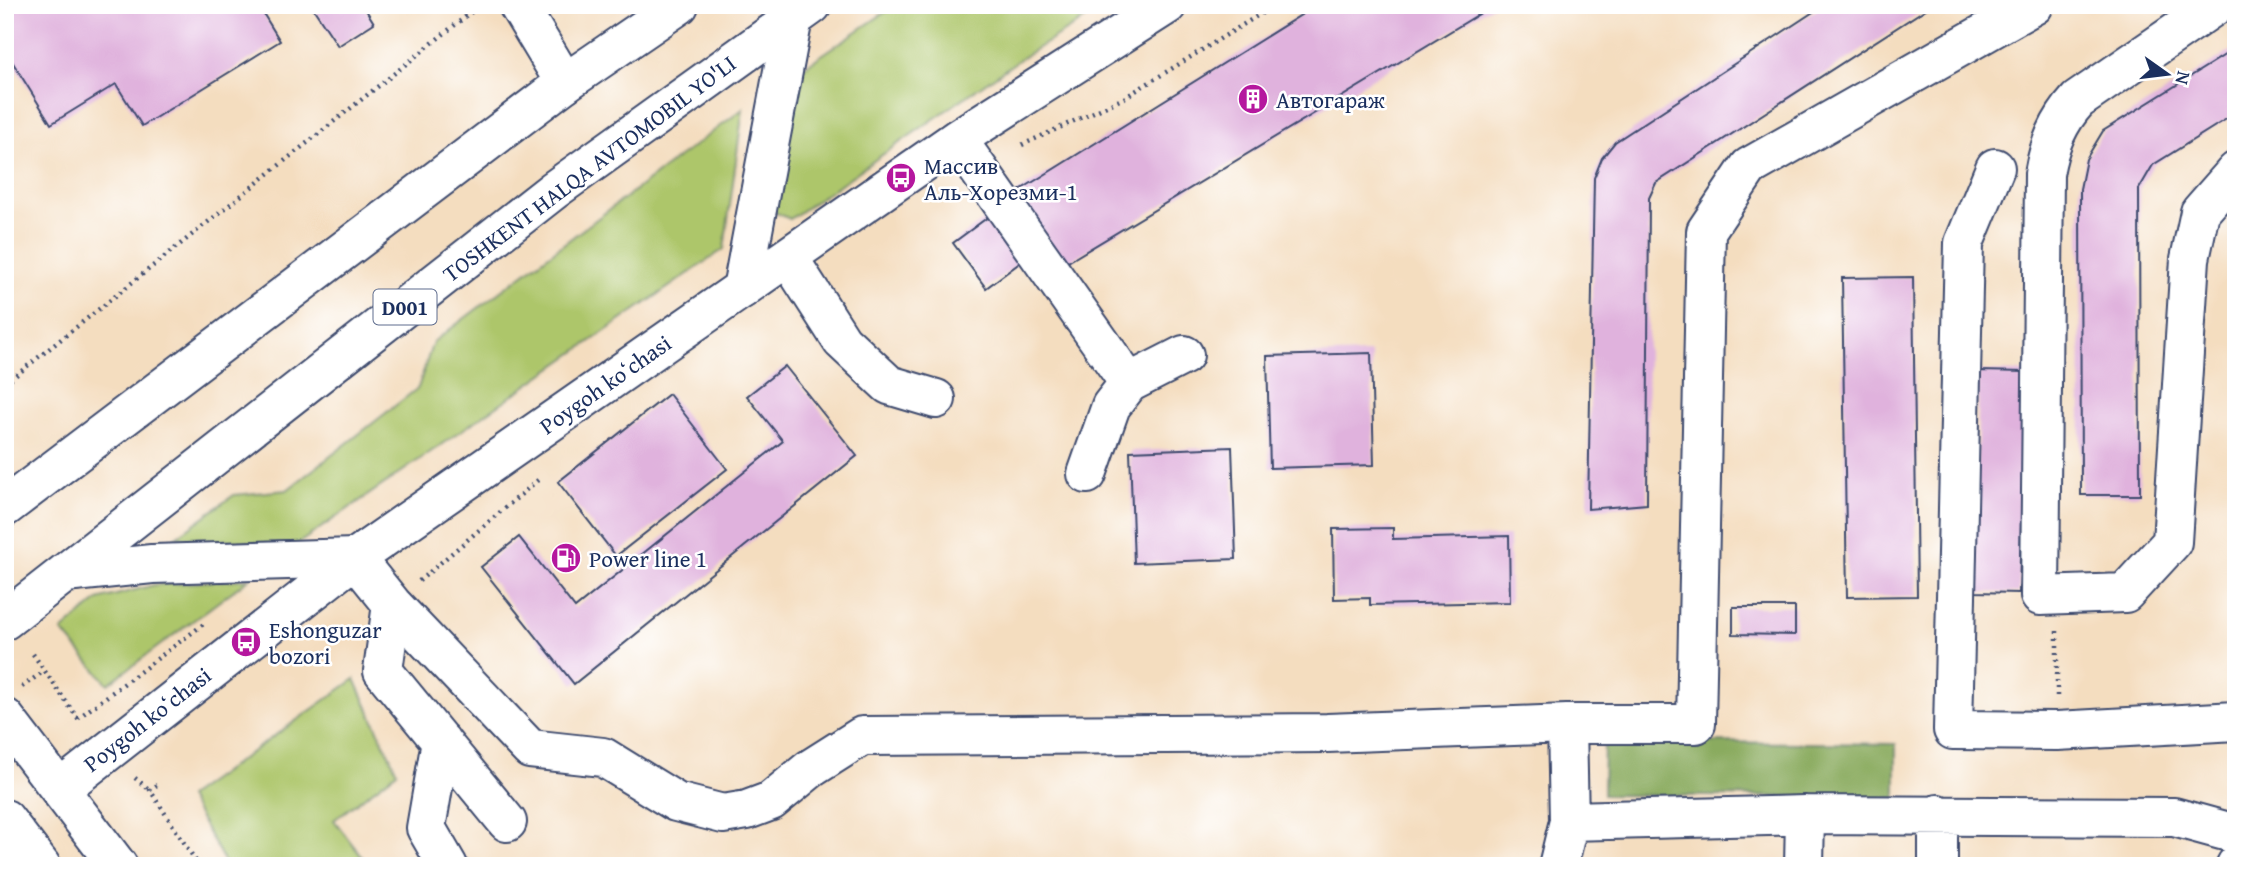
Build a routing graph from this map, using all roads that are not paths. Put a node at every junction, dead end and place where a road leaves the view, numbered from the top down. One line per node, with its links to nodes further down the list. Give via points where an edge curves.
1 (518, 5): 8 (main road)
2 (679, 5): 8 (main road)
3 (1167, 5): 9 (main road, Poygoh koʻchasi)
4 (2034, 5): 25 (main road, via 1749,167 1706,231 1696,724)
5 (2216, 5): 7 (main road)
6 (803, 12): 13 (main road); 20 (main road, TOSHKENT HALQA AVTOMOBIL YO'LI / D001, via 554,190)
7 (2168, 18): 11 (main road, via 2078,100 2063,117 2047,155 2040,596 2125,593 2172,542 2190,259 2200,212)
8 (565, 83): 18 (main road)
9 (957, 139): 12 (main road, Poygoh koʻchasi); 15 (main road)
10 (1995, 168): 24 (main road, via 1964,243 1953,730 2057,731)
11 (2236, 171)
12 (788, 257): 13 (main road, Poygoh koʻchasi); 16 (main road, via 842,341 889,385)
13 (742, 289): 19 (main road, Poygoh koʻchasi)
14 (1184, 355): 15 (main road)
15 (1129, 383): 17 (main road, via 1111,406)
16 (936, 399)
17 (1087, 474)
18 (5, 507)
19 (355, 558): 20 (main road, via 152,564); 21 (main road); 27 (main road, Poygoh koʻchasi)
20 (65, 573): 22 (main road, TOSHKENT HALQA AVTOMOBIL YO'LI / D001)
21 (392, 604): 25 (main road, via 530,749 603,757 676,802 723,814 771,801 862,736 1326,733); 26 (main road, via 383,671)
22 (5, 620)
23 (5, 718): 27 (main road)
24 (2236, 721)
25 (1567, 724): 31 (main road)
26 (441, 741): 32 (main road); 36 (main road, via 425,828)
27 (60, 789): 35 (main road)
28 (1805, 814): 29 (main road); 31 (main road); 38 (main road)
29 (1938, 814): 33 (main road, via 2174,817); 39 (main road)
30 (5, 819): 34 (main road)
31 (1569, 821): 37 (main road)
32 (507, 822)
33 (2236, 834)
34 (41, 866)
35 (118, 866)
36 (448, 866)
37 (1558, 866)
38 (1804, 866)
39 (1938, 866)

